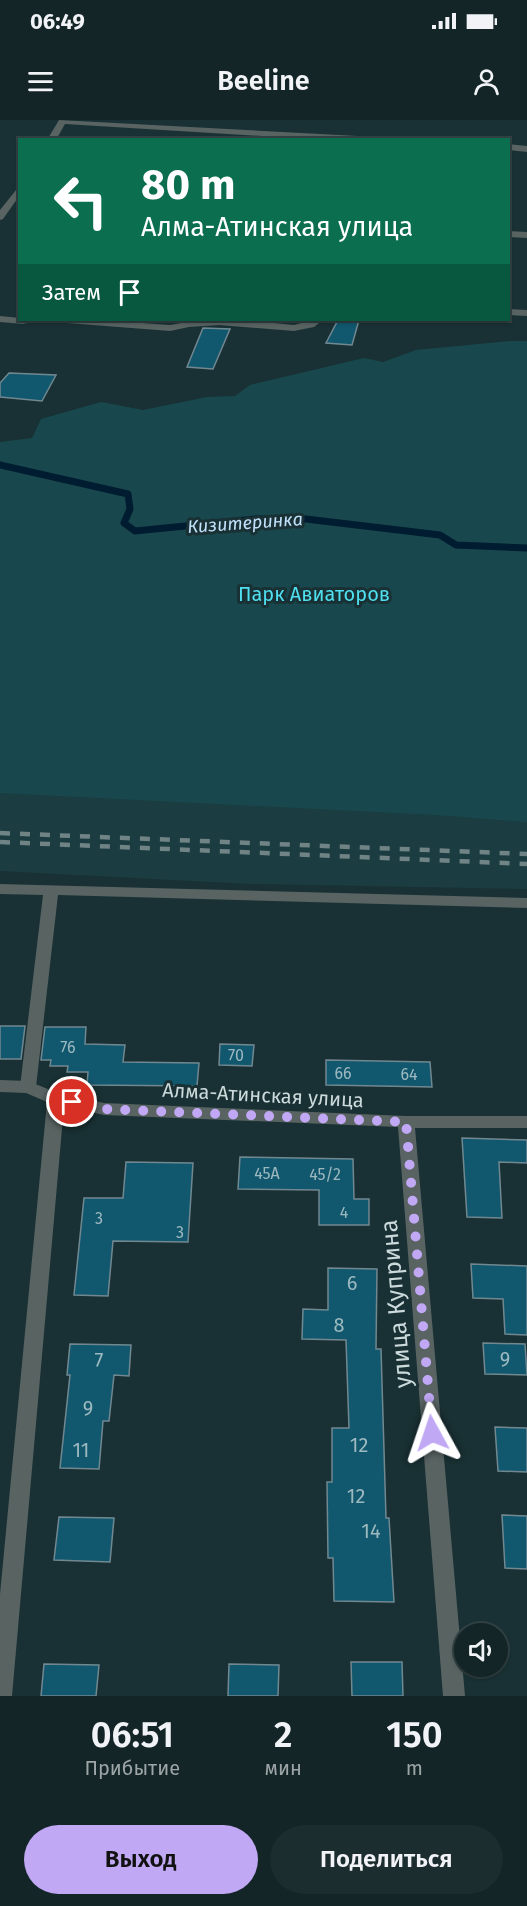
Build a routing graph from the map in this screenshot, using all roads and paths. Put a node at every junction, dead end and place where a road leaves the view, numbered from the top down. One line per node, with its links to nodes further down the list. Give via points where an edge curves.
1 (63, 120): 2 (street); 3 (street)
2 (52, 138)
3 (345, 138)
4 (510, 147): 5 (street)
5 (527, 148)
6 (15, 201): 7 (street)
7 (0, 217)
8 (510, 234): 9 (street)
9 (527, 235)
10 (510, 312): 11 (street)
11 (527, 313)
12 (0, 320): 13 (street)
13 (18, 321)
14 (81, 321): 15 (street, via 170,328 208,322 292,328)
15 (316, 321)
16 (0, 889): 17 (street)
17 (51, 890): 18 (street); 20 (street)
18 (527, 903)
19 (0, 1086): 20 (street, Алма-Атинская улица)
20 (28, 1087): 21 (street, Алма-Атинская улица)
21 (56, 1099): 22 (street, Алма-Атинская улица, via 104,1109); 24 (street)
22 (406, 1122): 23 (street, Алма-Атинская улица); 25 (street, улица Куприна)
23 (527, 1122)
24 (1, 1696)
25 (454, 1696)

